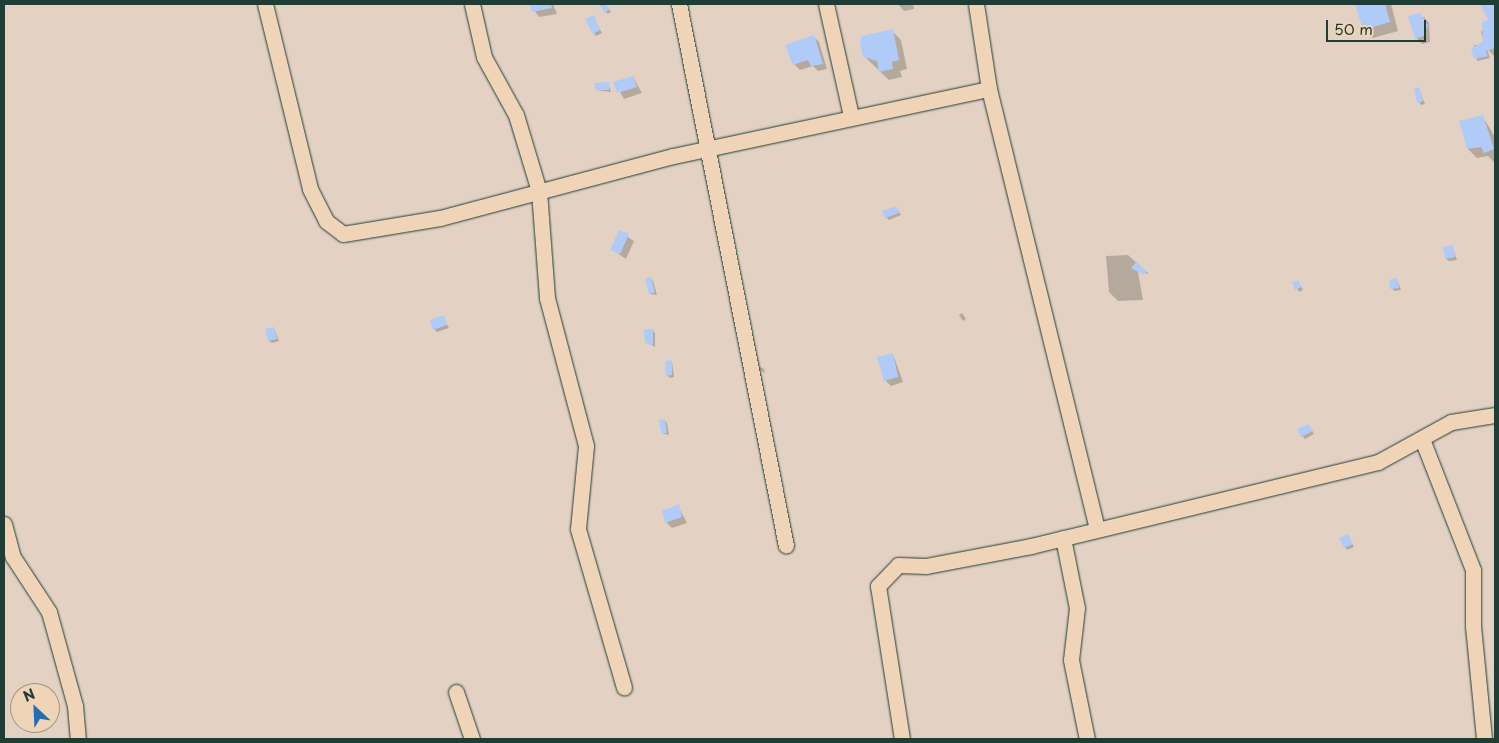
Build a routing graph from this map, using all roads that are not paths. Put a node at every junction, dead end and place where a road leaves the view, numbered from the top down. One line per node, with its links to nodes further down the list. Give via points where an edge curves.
1 (265, 4): 9 (street, via 310,189 326,221 343,234 440,218)
2 (472, 4): 9 (street, via 484,57 516,115)
3 (679, 4): 8 (street)
4 (826, 4): 7 (street)
5 (976, 4): 6 (street)
6 (988, 89): 7 (street); 13 (street)
7 (851, 116): 8 (street)
8 (710, 148): 9 (street); 15 (street)
9 (539, 191): 16 (street, via 547,298 586,446 578,529)
10 (1495, 415): 11 (street, via 1451,422)
11 (1422, 439): 13 (street, via 1378,462); 22 (street, via 1473,570 1473,626)
12 (4, 524): 18 (street, via 13,557 49,612 75,706)
13 (1097, 529): 14 (street)
14 (1063, 538): 20 (street, via 926,566 898,565 878,586); 21 (street, via 1077,608 1071,660)
15 (786, 546)
16 (624, 687)
17 (456, 692): 19 (street)
18 (78, 739)
19 (472, 739)
20 (902, 739)
21 (1087, 739)
22 (1484, 739)

